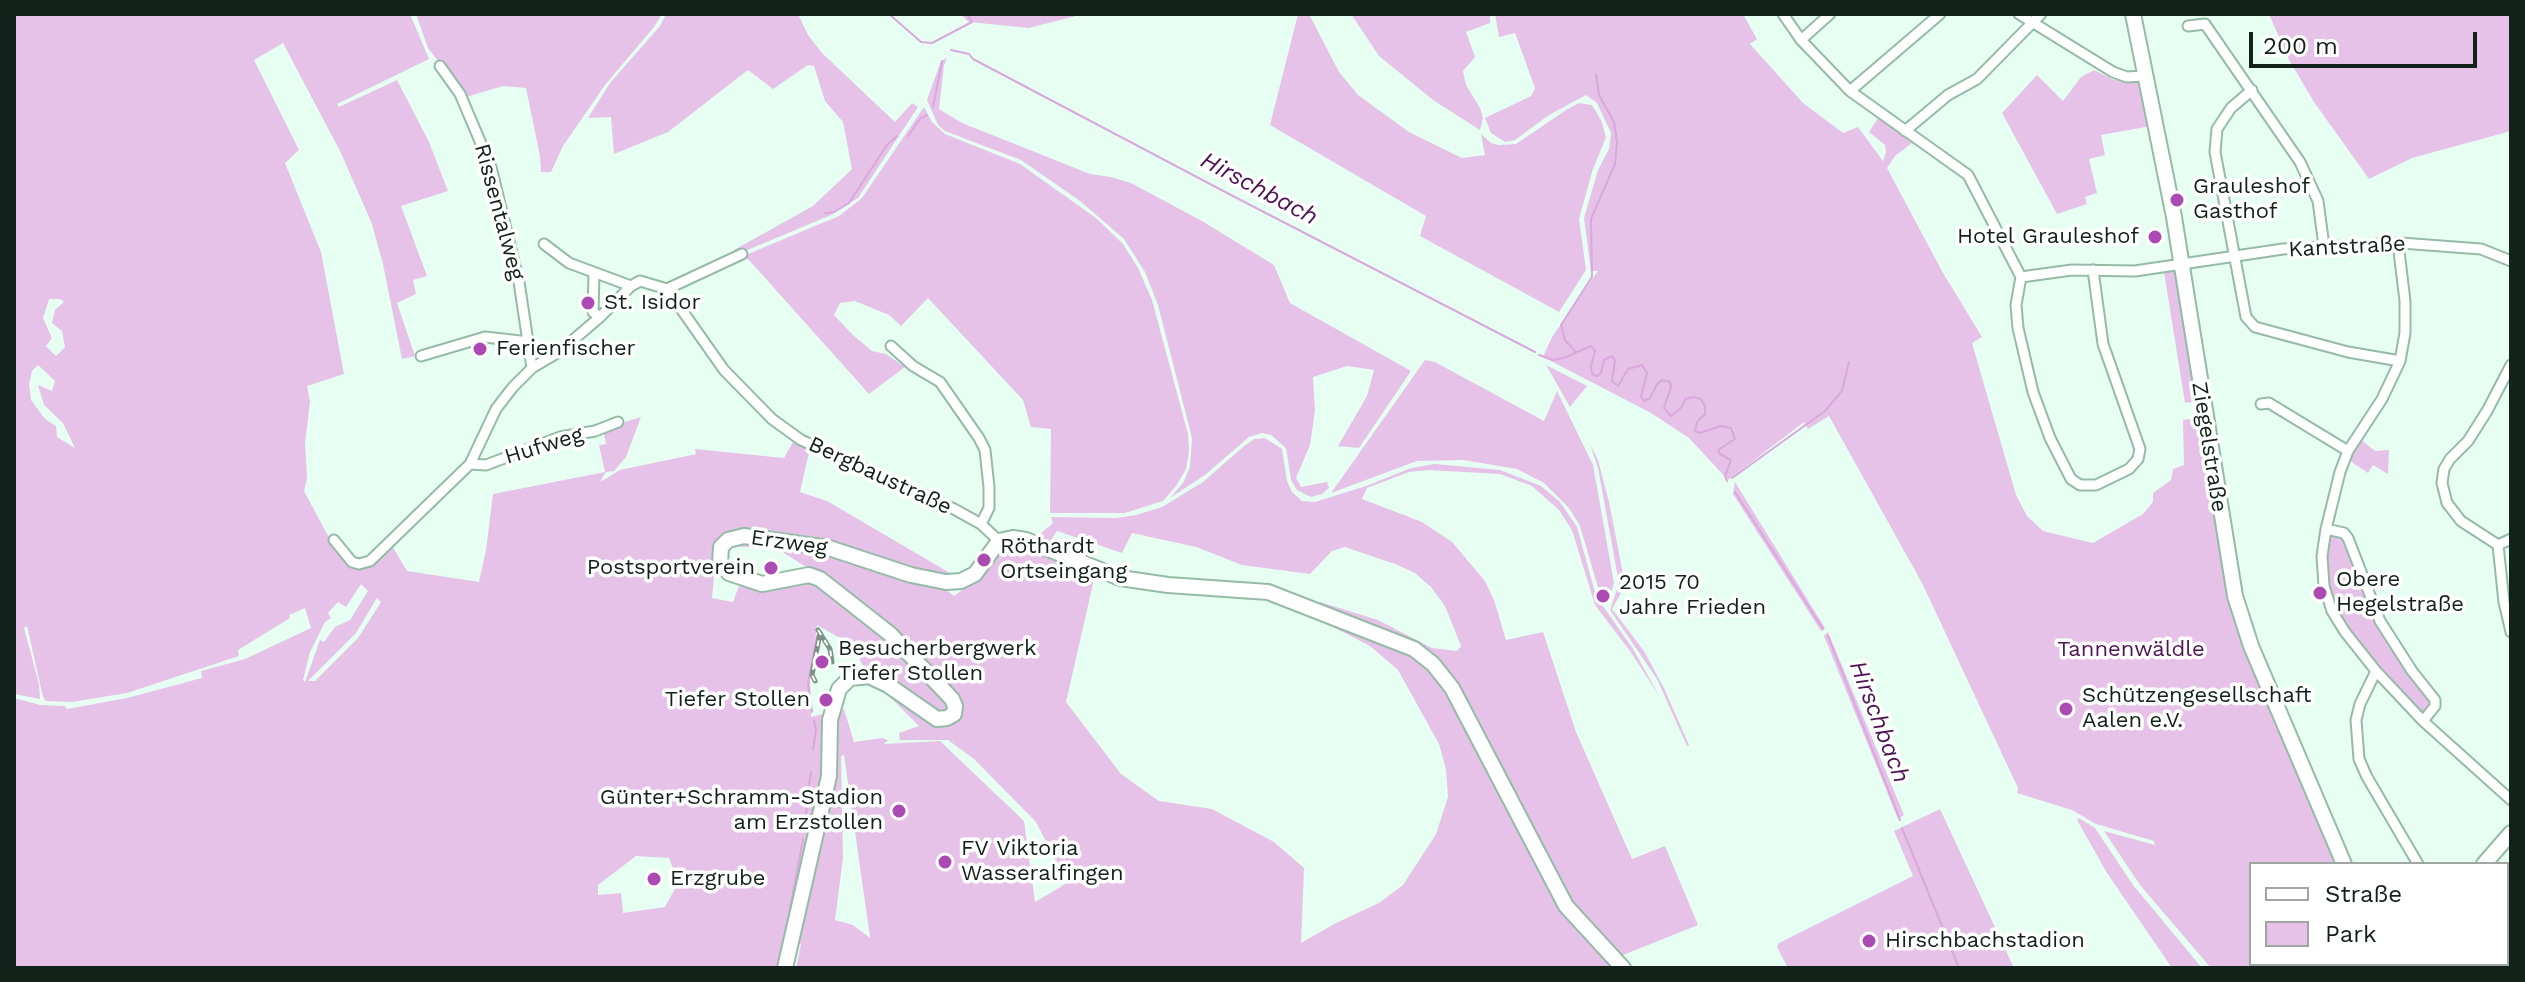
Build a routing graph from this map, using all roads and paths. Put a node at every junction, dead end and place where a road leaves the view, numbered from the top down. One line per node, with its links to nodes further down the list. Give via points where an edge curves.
1 (1783, 14): 8 (street)
2 (1830, 14): 8 (street)
3 (1940, 14): 12 (street)
4 (2019, 14): 6 (street)
5 (2133, 14): 10 (street, Ziegelstraße)
6 (2038, 18): 10 (street, via 2113,72); 13 (street, via 1977,79 1948,95)
7 (2188, 26): 11 (street, via 2205,24)
8 (1801, 40): 12 (street)
9 (440, 66): 27 (street, Rissentalweg, via 460,94 491,167)
10 (2143, 76): 20 (street, Ziegelstraße)
11 (2252, 90): 16 (street, via 2312,183); 18 (street, via 2217,129 2215,152)
12 (1850, 91): 13 (street)
13 (1905, 131): 23 (street, via 1968,175)
14 (2398, 243): 16 (street, Kantstraße); 19 (street, Kantstraße, via 2481,249); 30 (street, via 2405,301)
15 (544, 244): 22 (street)
16 (2324, 246): 18 (street, Kantstraße)
17 (742, 254): 25 (street)
18 (2235, 255): 20 (street, Kantstraße); 30 (street, via 2246,317 2255,327)
19 (2511, 261)
20 (2182, 266): 21 (street, Kantstraße); 48 (street, Ziegelstraße, via 2235,596 2251,646)
21 (2093, 270): 23 (street, Kantstraße); 23 (street, via 2103,344 2140,449 2129,469 2096,485 2071,479 2033,392 2018,328)
22 (594, 273): 24 (street); 26 (street, via 593,312)
23 (2021, 277)
24 (631, 286): 25 (street, via 640,281); 26 (street)
25 (667, 289): 37 (street, Bergbaustraße, via 724,370 780,425 809,445)
26 (600, 317): 32 (street)
27 (529, 342): 29 (street, via 485,337); 32 (street, Rissentalweg)
28 (891, 346): 37 (street, via 940,382 979,438 989,487 989,508)
29 (421, 356)
30 (2400, 361): 35 (street)
31 (2511, 365): 42 (street, via 2481,421 2444,469 2442,483 2447,503 2461,521)
32 (532, 368): 36 (street, via 496,409)
33 (2261, 404): 35 (street, via 2269,403)
34 (618, 422): 36 (street, Hufweg, via 486,465)
35 (2348, 451): 38 (street)
36 (470, 464): 40 (street, via 370,561 352,562)
37 (981, 524): 41 (street, Bergbaustraße)
38 (2326, 529): 44 (street, via 2324,586 2332,611); 45 (street, via 2348,538 2380,621 2435,700)
39 (2511, 539): 42 (street)
40 (334, 540)
41 (999, 541): 51 (street, Erzweg, via 975,574 946,582 796,541 744,536 721,547 720,564 746,580 762,584 809,575 820,579 890,634 955,706 954,714 937,719 869,676 850,678 839,689 830,720 829,776); 52 (street, via 1026,540 1120,578 1268,592 1414,649 1452,688 1566,906)
42 (2498, 545): 43 (street)
43 (2511, 632)
44 (2376, 671): 45 (street); 49 (street, via 2356,720 2359,759)
45 (2423, 721): 46 (street)
46 (2511, 800)
47 (2511, 833): 50 (street)
48 (2343, 862)
49 (2417, 862)
50 (2486, 862)
51 (785, 968)
52 (1623, 968)

